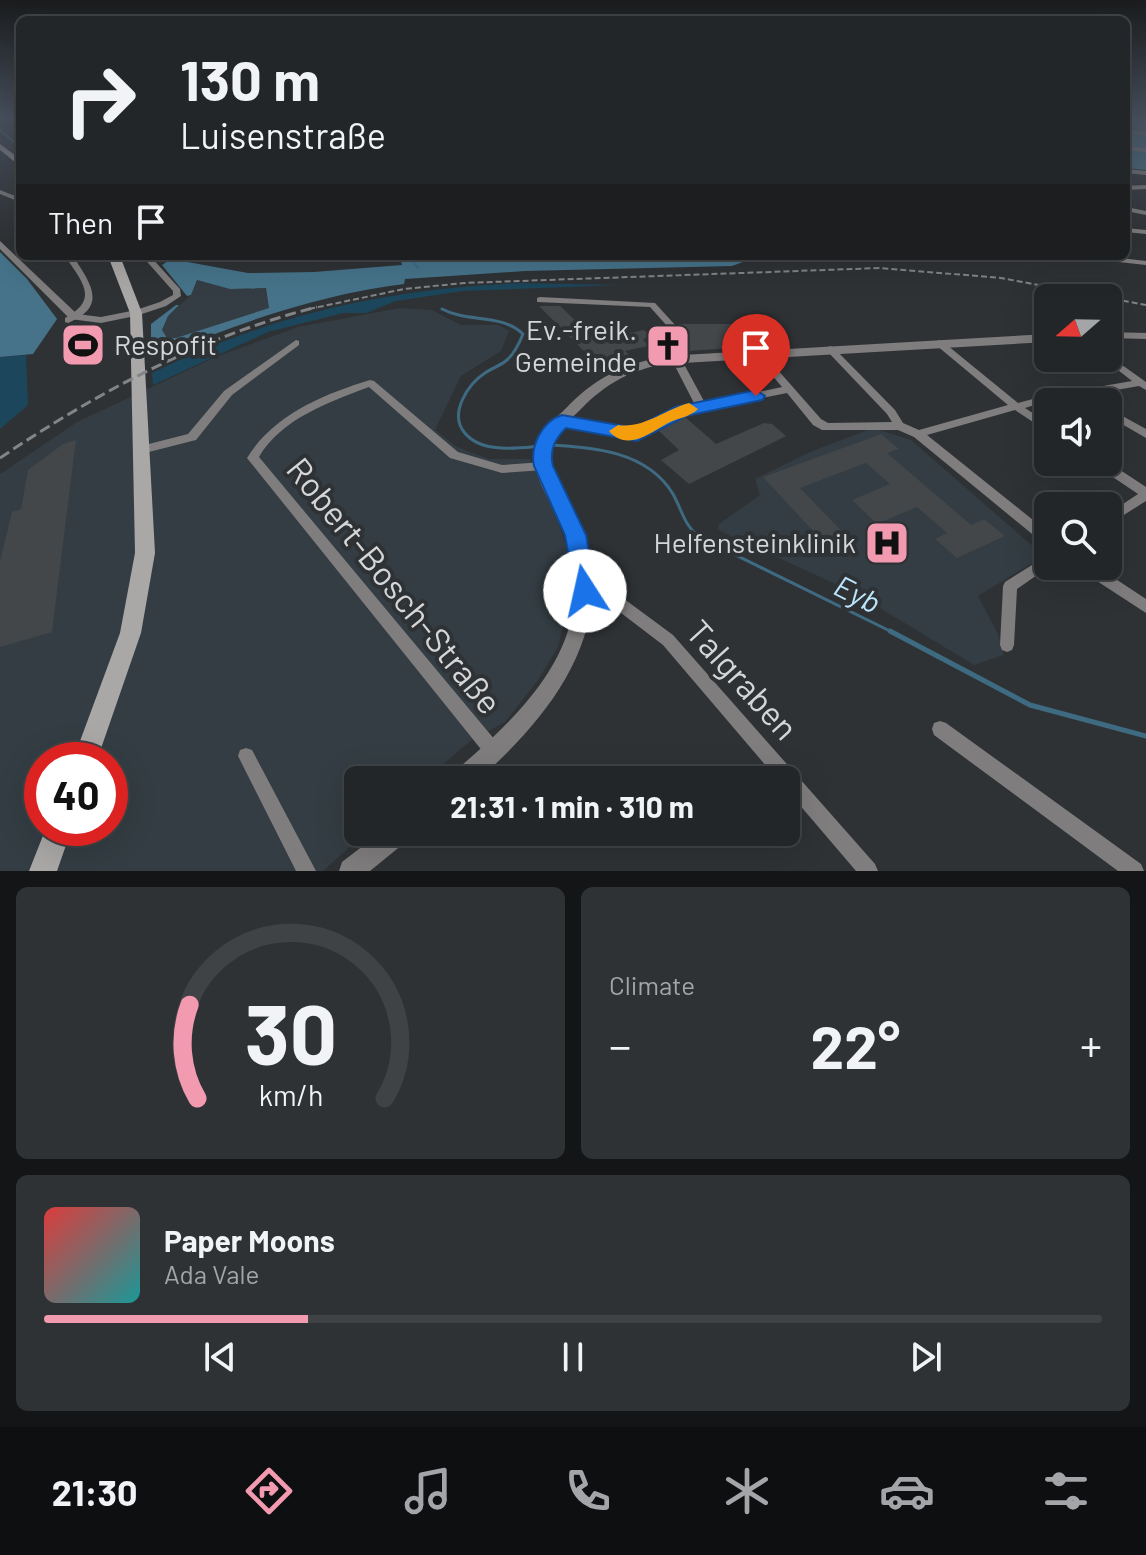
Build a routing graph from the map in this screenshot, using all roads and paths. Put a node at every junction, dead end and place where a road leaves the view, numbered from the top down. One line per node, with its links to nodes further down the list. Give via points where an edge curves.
1 (0, 244): 9 (street)
2 (71, 260): 9 (street, via 90,299 89,306)
3 (116, 260): 8 (main road)
4 (150, 260): 8 (street, via 177,296)
5 (1119, 260): 6 (street)
6 (1146, 263)
7 (540, 300): 17 (street, via 652,305 672,326)
8 (136, 313): 9 (street); 31 (main road)
9 (71, 319)
10 (1122, 335): 11 (street)
11 (1146, 336)
12 (1034, 339): 14 (street)
13 (296, 343): 31 (street, via 228,393 192,437)
14 (939, 343): 15 (street); 24 (street)
15 (830, 349): 16 (street); 28 (street)
16 (759, 354): 17 (street); 21 (street)
17 (682, 362): 23 (street); 27 (street, via 650,362 614,374)
18 (1122, 369): 19 (street)
19 (1142, 385): 20 (street)
20 (1122, 388)
21 (790, 389): 23 (street); 28 (street, via 826,427)
22 (1034, 404): 24 (street)
23 (701, 406): 27 (street, via 637,434)
24 (1017, 407): 25 (street); 29 (street)
25 (1034, 419)
26 (1122, 419): 30 (street)
27 (562, 421): 32 (street)
28 (899, 426): 29 (street)
29 (918, 434): 36 (street)
30 (1146, 434)
31 (141, 450): 43 (main road, via 145,553 139,609)
32 (544, 453): 39 (street, via 575,535); 44 (street, Robert-Bosch-Straße, via 502,469 454,455 370,383 307,409 270,435 253,458)
33 (1120, 476): 34 (street)
34 (1146, 494): 35 (street)
35 (1122, 510)
36 (1034, 528)
37 (1034, 570): 41 (street, via 1010,586)
38 (1106, 580): 40 (street)
39 (585, 591): 44 (street, via 576,631 558,672 545,695); 52 (street, Talgraben, via 607,594 668,640)
40 (1146, 607)
41 (1007, 645)
42 (940, 729): 53 (street)
43 (91, 742)
44 (494, 752): 46 (street)
45 (246, 756): 51 (street)
46 (478, 766)
47 (52, 846): 50 (main road)
48 (386, 846): 49 (street)
49 (364, 867)
50 (43, 871)
51 (306, 871)
52 (868, 871)
53 (1134, 871)

